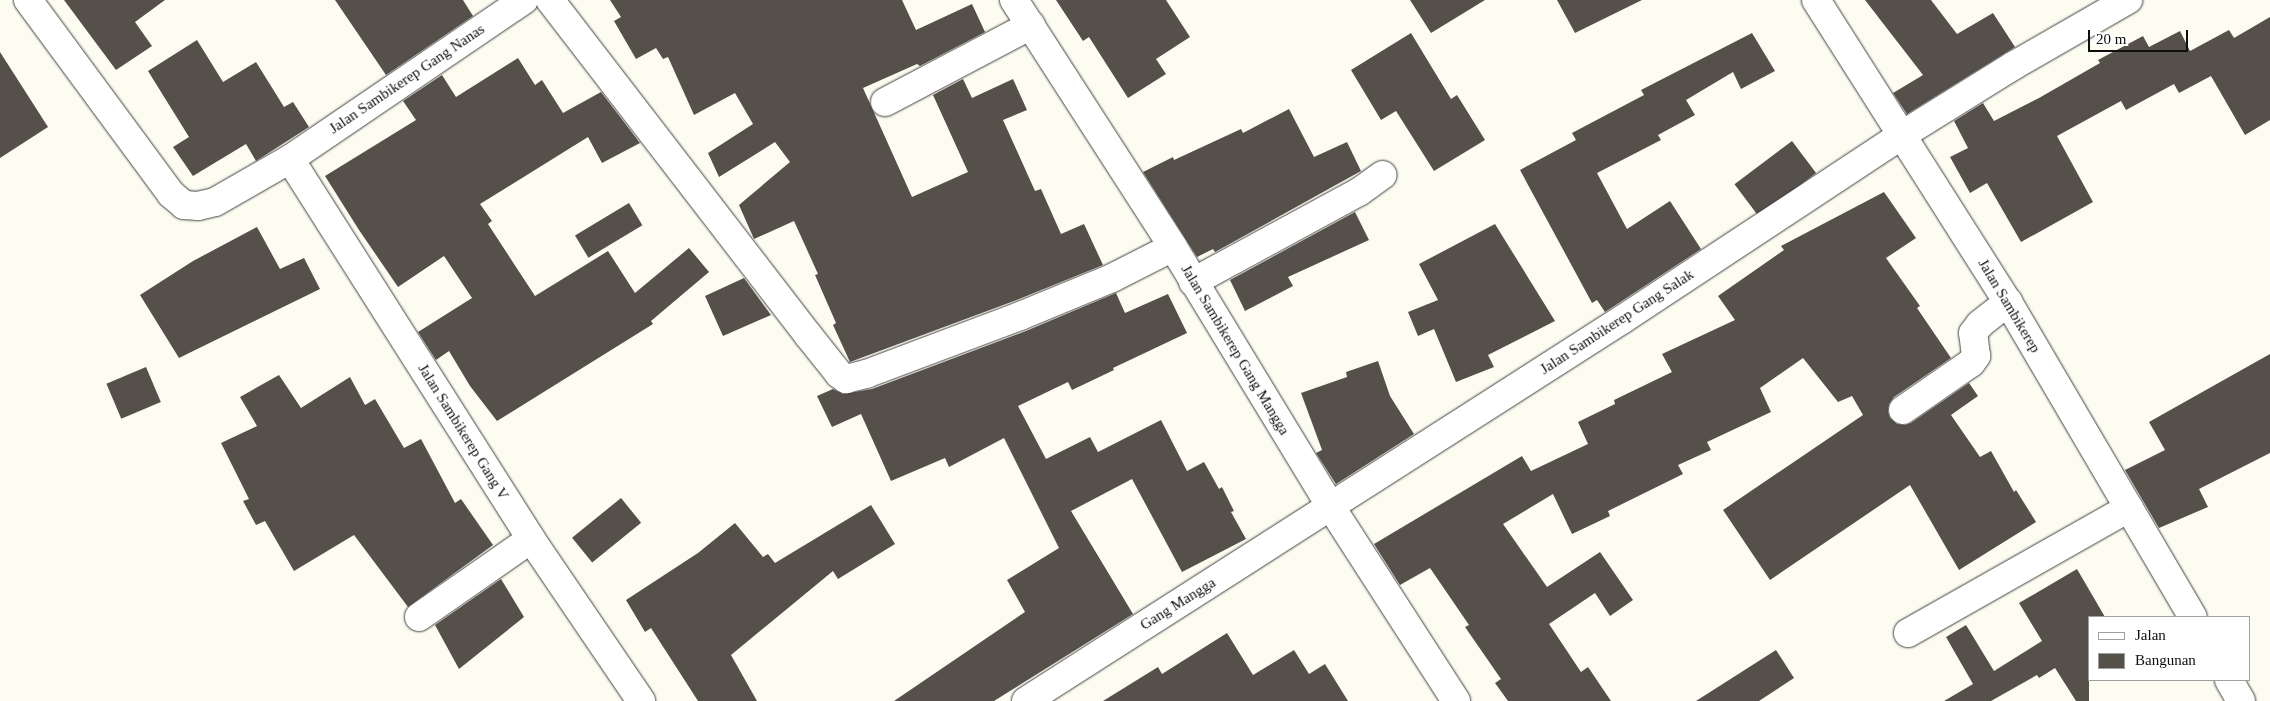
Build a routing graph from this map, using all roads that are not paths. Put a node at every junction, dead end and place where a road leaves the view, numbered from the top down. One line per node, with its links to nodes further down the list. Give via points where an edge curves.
1 (28, 0): 10 (street, Jalan Sambikerep Gang Nanas, via 171,194 184,204 198,206 215,202)
2 (524, 0): 10 (street, Jalan Sambikerep Gang Nanas)
3 (550, 0): 12 (street, via 808,335 839,374 846,378 866,374 1020,316 1112,278)
4 (1014, 0): 7 (street, Jalan Sambikerep Gang Mangga)
5 (1816, 0): 9 (street, Jalan Sambikerep)
6 (2128, 0): 9 (street, Jalan Sambikerep Gang Salak)
7 (1031, 25): 8 (street); 12 (street, Jalan Sambikerep Gang Mangga)
8 (885, 102)
9 (1902, 135): 14 (street, Jalan Sambikerep); 16 (street, Jalan Sambikerep Gang Salak)
10 (290, 159): 18 (street, Jalan Sambikerep Gang V)
11 (1382, 176): 13 (street, via 1343,201)
12 (1172, 247): 13 (street, Jalan Sambikerep Gang Mangga)
13 (1193, 282): 16 (street, Jalan Sambikerep Gang Mangga)
14 (2008, 302): 15 (street, via 1973,332 1976,356 1971,363); 17 (street, Jalan Sambikerep)
15 (1903, 410)
16 (1331, 507): 23 (street, Gang Mangga); 25 (street, Jalan Sambikerep Gang Mangga)
17 (2129, 508): 19 (street, Jalan Sambikerep); 21 (street)
18 (531, 539): 20 (street); 24 (street, Jalan Sambikerep Gang V)
19 (2192, 616)
20 (419, 617)
21 (1908, 633)
22 (2230, 681): 26 (street)
23 (1029, 700)
24 (641, 701)
25 (1456, 701)
26 (2241, 701)

